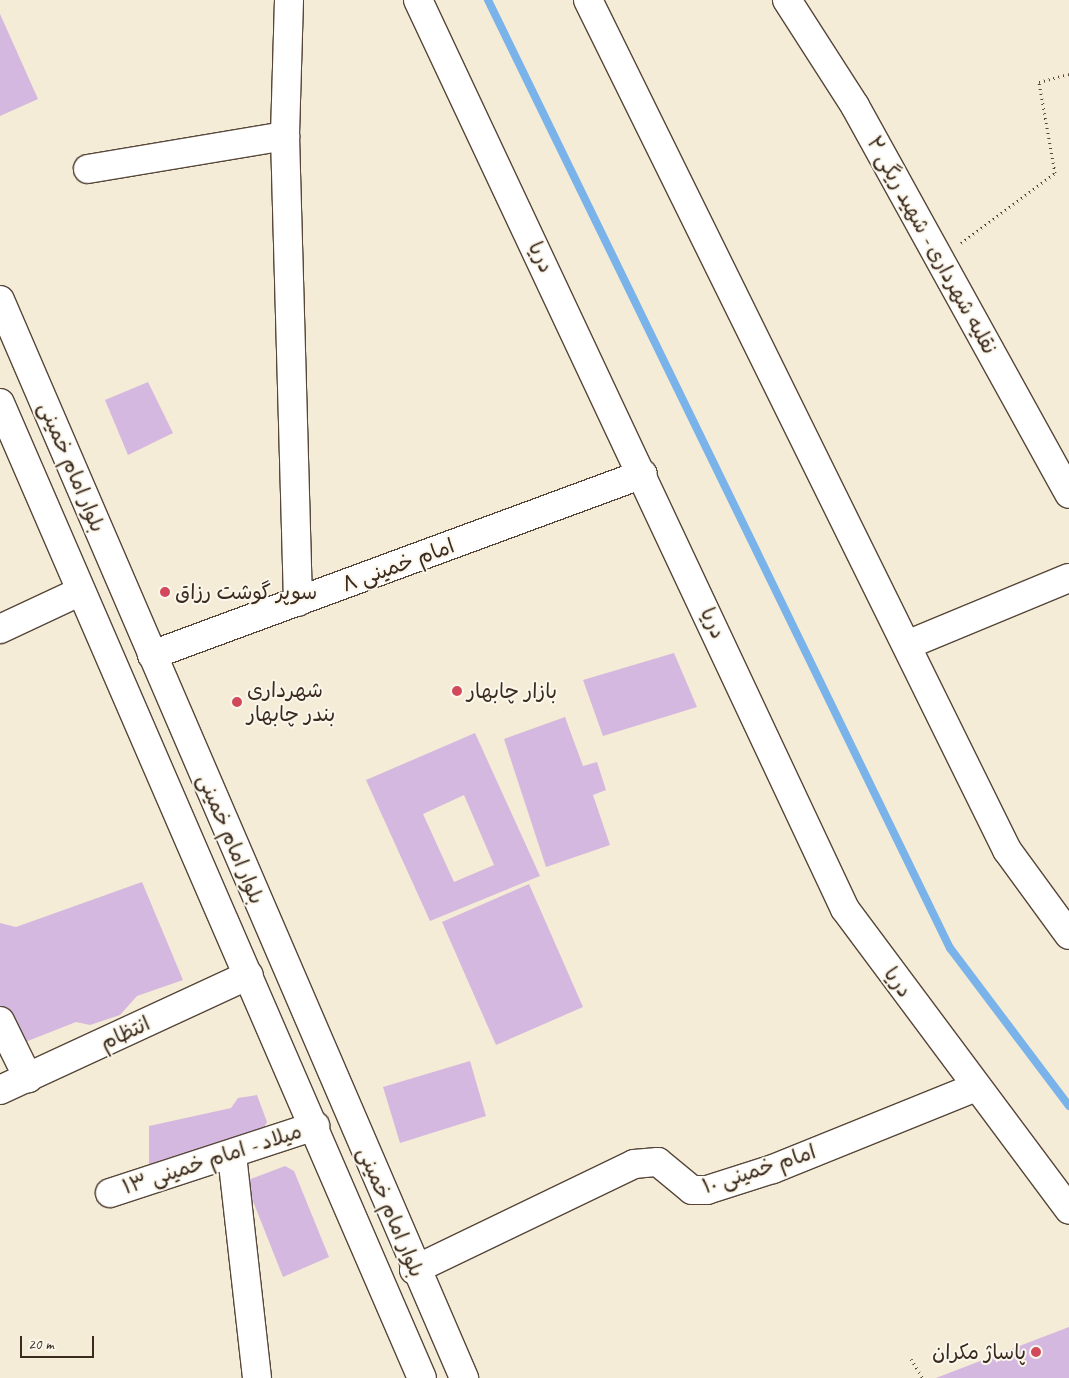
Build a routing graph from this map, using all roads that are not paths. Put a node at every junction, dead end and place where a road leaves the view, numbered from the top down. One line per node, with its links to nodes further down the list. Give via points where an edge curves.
1 (289, 0): 5 (street)
2 (418, 0): 9 (street, دریا)
3 (588, 0): 15 (street)
4 (787, 0): 10 (street, نقلیه شهرداری - شهید ریگی ۲, via 855,106)
5 (285, 136): 6 (street); 13 (street)
6 (88, 169)
7 (0, 300): 16 (street, بلوار امام خمینی)
8 (0, 403): 12 (street, بلوار امام خمینی)
9 (643, 474): 13 (street, امام خمینی ۸); 22 (street, دریا, via 845,909)
10 (1069, 494)
11 (1069, 578): 15 (street)
12 (81, 591): 14 (street); 17 (street, بلوار امام خمینی)
13 (298, 602): 16 (street, امام خمینی ۸)
14 (0, 629)
15 (907, 645): 18 (street, via 1007,850)
16 (152, 655): 17 (street, امام خمینی ۸); 25 (street, بلوار امام خمینی)
17 (115, 670): 19 (street, بلوار امام خمینی)
18 (1069, 935)
19 (249, 975): 21 (street, انتظام); 24 (street, بلوار امام خمینی)
20 (0, 1022): 21 (street)
21 (28, 1078): 23 (street, انتظام)
22 (976, 1087): 29 (street, دریا); 30 (street, امام خمینی ۱۰, via 773,1169 707,1190 692,1190 658,1162 634,1164)
23 (0, 1090)
24 (315, 1126): 26 (street, میلاد - امام خمینی ۱۳); 27 (street, بلوار امام خمینی)
25 (364, 1148): 27 (street); 30 (street, بلوار امام خمینی)
26 (232, 1155): 28 (street, میلاد - امام خمینی ۱۳); 31 (street)
27 (329, 1163): 32 (street, بلوار امام خمینی)
28 (110, 1193)
29 (1069, 1210)
30 (414, 1270): 33 (street, بلوار امام خمینی)
31 (257, 1378)
32 (422, 1378)
33 (464, 1378)

